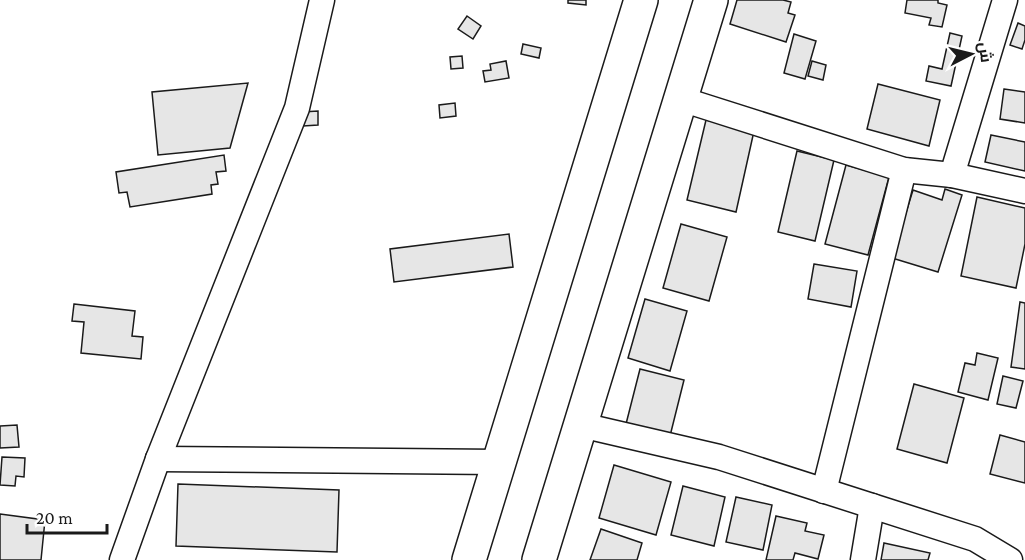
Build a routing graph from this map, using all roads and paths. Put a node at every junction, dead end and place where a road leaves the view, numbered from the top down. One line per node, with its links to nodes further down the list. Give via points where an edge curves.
1 (322, 0): 10 (street, via 297,108)
2 (641, 0): 11 (main road)
3 (711, 0): 5 (main road)
4 (1005, 0): 7 (street)
5 (681, 99): 6 (street); 9 (main road)
6 (904, 170): 7 (street); 12 (street)
7 (952, 176): 8 (street)
8 (1025, 191)
9 (581, 425): 12 (street, via 719,457); 16 (main road)
10 (158, 459): 11 (street); 14 (street)
11 (499, 462): 15 (main road)
12 (824, 490): 13 (street)
13 (872, 506): 17 (street); 18 (street, via 975,539)
14 (122, 560)
15 (469, 560)
16 (539, 560)
17 (863, 560)
18 (1010, 560)

